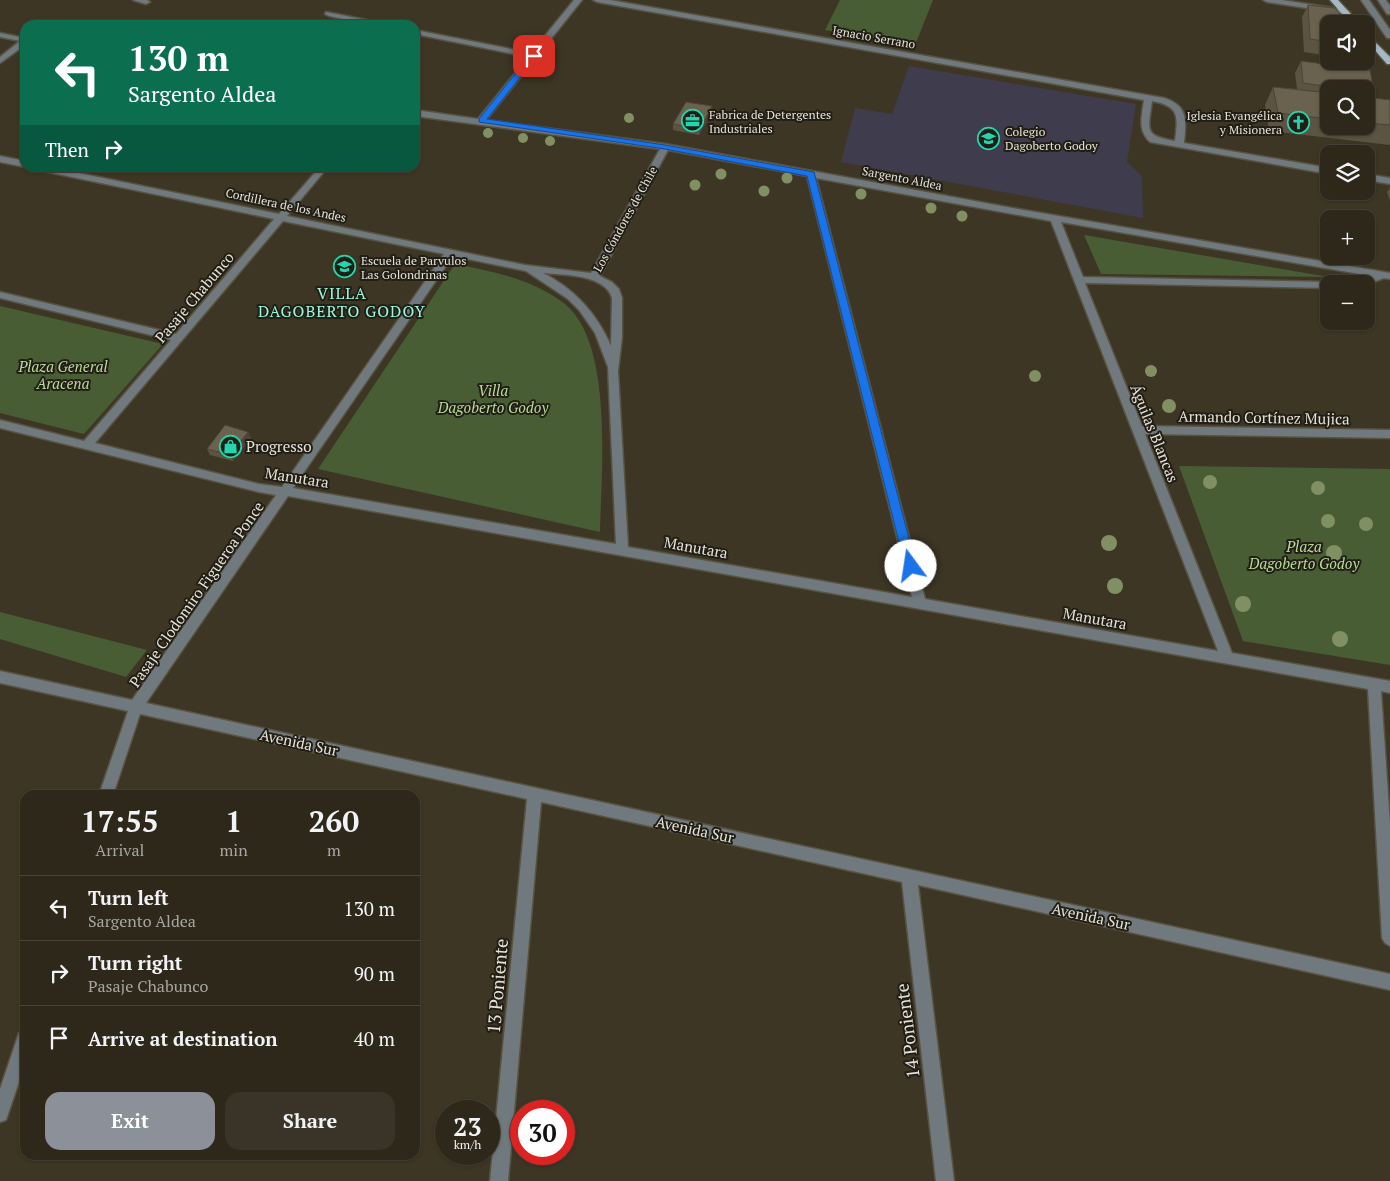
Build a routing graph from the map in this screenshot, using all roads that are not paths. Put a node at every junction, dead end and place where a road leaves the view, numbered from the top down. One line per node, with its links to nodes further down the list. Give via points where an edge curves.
1 (578, 0): 18 (street)
2 (597, 0): 21 (street, Ignacio Serrano)
3 (1267, 0): 7 (street)
4 (1334, 0): 7 (main road)
5 (1365, 0): 14 (street)
6 (1382, 0): 8 (street)
7 (1346, 12): 10 (main road)
8 (1390, 12)
9 (329, 14): 11 (street)
10 (1348, 15)
11 (358, 20)
12 (420, 33): 18 (street)
13 (0, 36): 15 (street)
14 (1390, 36)
15 (20, 40)
16 (20, 45): 19 (street)
17 (1375, 45): 20 (main road)
18 (534, 56): 23 (street)
19 (0, 61)
20 (1390, 62)
21 (1148, 98): 24 (street, Ignacio Serrano, via 1171,103 1180,109); 24 (street, via 1145,134 1153,140)
22 (420, 114): 23 (street, Sargento Aldea)
23 (482, 120): 25 (street, Sargento Aldea)
24 (1179, 145): 28 (street)
25 (665, 147): 31 (street, Sargento Aldea); 39 (street, Los Cóndores de Chile)
26 (0, 159): 27 (street)
27 (20, 163)
28 (1320, 169)
29 (62, 172): 34 (street, Cordillera de los Andes)
30 (320, 172): 34 (street, Pasaje Chabunco)
31 (811, 174): 35 (street, Sargento Aldea); 52 (street)
32 (1375, 179): 33 (street)
33 (1390, 182)
34 (281, 217): 36 (street, Cordillera de los Andes); 44 (street, Pasaje Chabunco)
35 (1055, 219): 38 (street, Sargento Aldea); 40 (street, Águilas Blancas)
36 (451, 252): 37 (street, Cordillera de los Andes); 50 (street, Pasaje Clodomiro Figueroa Ponce)
37 (525, 268): 39 (street, Cordillera de los Andes); 43 (street, Cordillera de los Andes)
38 (1386, 275)
39 (594, 277): 45 (street, Los Cóndores de Chile, via 608,284 617,298)
40 (1078, 280): 41 (street); 47 (street, Águilas Blancas)
41 (1320, 285)
42 (0, 295): 44 (street)
43 (573, 298): 45 (street, Los Cóndores de Chile, via 595,322)
44 (179, 338): 49 (street, Pasaje Chabunco)
45 (613, 371): 51 (street, Los Cóndores de Chile)
46 (0, 424): 49 (street, Manutara)
47 (1138, 430): 48 (street, Armando Cortínez Mujica); 53 (street, Águilas Blancas)
48 (1390, 434)
49 (87, 445): 50 (street, Manutara)
50 (285, 492): 51 (street, Manutara); 57 (street, Pasaje Clodomiro Figueroa Ponce)
51 (622, 550): 52 (street, Manutara)
52 (920, 603): 53 (street, Manutara)
53 (1228, 658): 55 (street, Manutara)
54 (0, 677): 57 (street, Avenida Sur)
55 (1374, 684): 56 (street, Manutara); 61 (street)
56 (1390, 687)
57 (136, 706): 58 (street, Pasaje Clodomiro Figueroa Ponce); 59 (street, Avenida Sur)
58 (108, 790)
59 (535, 794): 60 (street, Avenida Sur); 65 (street, 13 Poniente)
60 (909, 876): 62 (street, Avenida Sur); 66 (street, 14 Poniente)
61 (1390, 938)
62 (1390, 982)
63 (20, 1054): 64 (street)
64 (0, 1114)
65 (498, 1181)
66 (945, 1181)

